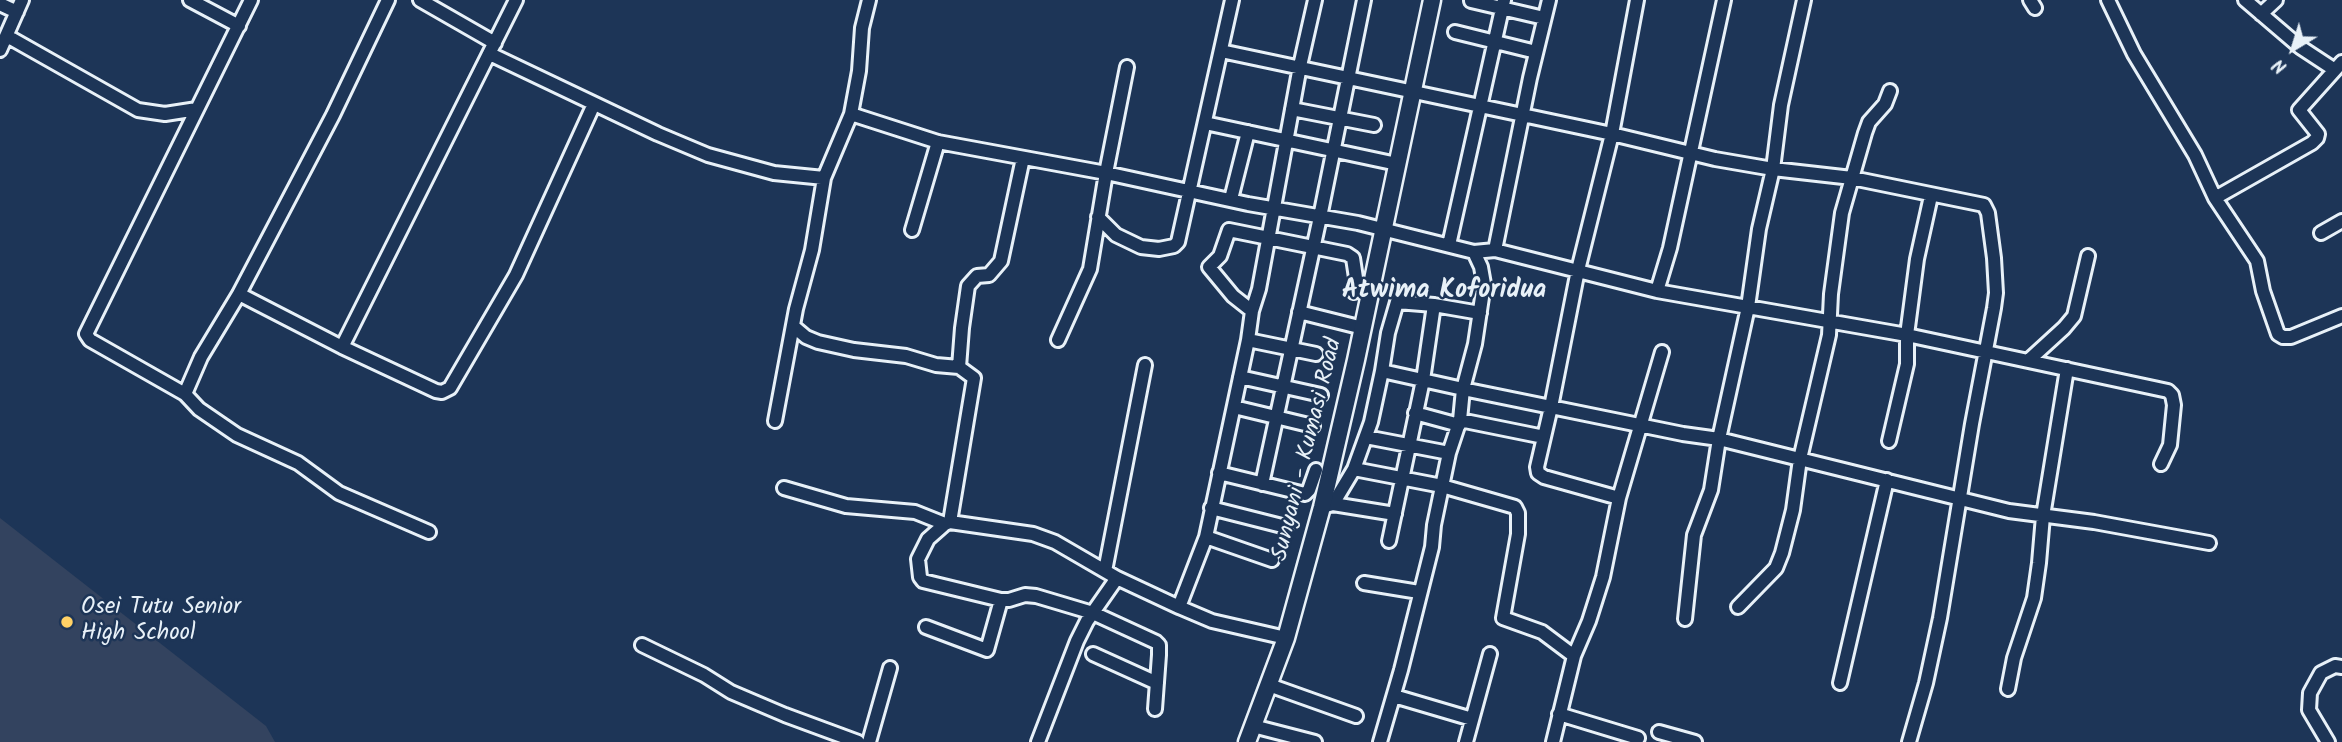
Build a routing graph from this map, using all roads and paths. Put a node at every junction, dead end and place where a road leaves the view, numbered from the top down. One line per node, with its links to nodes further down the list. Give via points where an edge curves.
1 (190, 0): 24 (street)
2 (251, 0): 24 (street)
3 (387, 0): 79 (street)
4 (420, 0): 28 (street)
5 (516, 0): 28 (street)
6 (869, 0): 42 (street)
7 (1232, 0): 30 (street)
8 (1315, 0): 32 (street)
9 (1364, 0): 35 (street)
10 (1432, 0): 37 (main road, Sunyani - Kumasi Road)
11 (1549, 0): 23 (street)
12 (1636, 0): 48 (street)
13 (1724, 0): 52 (street)
14 (1804, 0): 55 (street, via 1781,104)
15 (2108, 0): 61 (street)
16 (2245, 0): 22 (street)
17 (2276, 0): 22 (street)
18 (1471, 1): 20 (street)
19 (0, 4): 21 (street)
20 (1503, 5): 23 (street); 27 (street)
21 (20, 6): 26 (street)
22 (2261, 14): 33 (street, via 2300,47)
23 (1544, 18): 31 (street)
24 (239, 26): 40 (street)
25 (1455, 32): 27 (street)
26 (7, 36): 29 (street); 40 (street, via 138,110 165,114)
27 (1494, 42): 31 (street); 39 (street)
28 (493, 48): 38 (street); 92 (street)
29 (0, 50)
30 (1221, 51): 32 (street); 45 (street)
31 (1536, 52): 43 (street)
32 (1300, 66): 35 (street); 41 (street)
33 (2339, 66): 61 (street, via 2299,110 2317,138)
34 (1127, 67): 56 (street)
35 (1348, 77): 37 (street); 44 (street)
36 (1890, 91): 58 (street, via 1869,122)
37 (1412, 93): 39 (street); 54 (main road, Sunyani - Kumasi Road)
38 (594, 104): 57 (street, via 708,155 757,170); 92 (street, via 516,275 450,388 436,391)
39 (1478, 107): 43 (street); 71 (street)
40 (197, 109): 106 (street, via 86,334)
41 (1292, 109): 44 (street); 49 (street)
42 (851, 114): 50 (street); 57 (street)
43 (1522, 115): 48 (street); 73 (street)
44 (1339, 118): 46 (street); 51 (street)
45 (1205, 123): 47 (street); 59 (street)
46 (1374, 125)
47 (1248, 132): 49 (street); 62 (street)
48 (1612, 134): 52 (street); 76 (street)
49 (1286, 140): 51 (street); 63 (street)
50 (938, 142): 53 (street); 68 (street)
51 (1332, 150): 54 (street); 65 (street)
52 (1690, 152): 55 (street); 77 (street)
53 (1023, 158): 56 (street); 99 (street, via 1001,261 989,275 977,276 968,286)
54 (1397, 164): 67 (main road, Sunyani - Kumasi Road)
55 (1773, 169): 58 (street); 81 (street)
56 (1106, 173): 59 (street); 64 (street)
57 (824, 178): 87 (street)
58 (1852, 178): 60 (street); 86 (street, via 1836,246)
59 (1189, 190): 62 (street); 64 (street, via 1174,246 1141,247 1116,235)
60 (1931, 196): 89 (street); 95 (street, via 1978,202 1988,213 1996,293)
61 (2215, 198): 85 (street, via 2257,261 2278,334 2291,337)
62 (1231, 199): 63 (street)
63 (1275, 209): 65 (street); 70 (street)
64 (1098, 217): 90 (street, via 1090,269)
65 (1320, 217): 67 (street); 72 (street)
66 (2342, 221): 69 (street)
67 (1382, 228): 71 (street); 88 (main road, Sunyani - Kumasi Road)
68 (912, 230)
69 (2321, 233)
70 (1269, 238): 72 (street); 82 (street); 82 (street, via 1229,229 1220,256 1209,265 1233,296)
71 (1449, 245): 74 (street)
72 (1313, 248): 78 (street, via 1353,258); 83 (street)
73 (1495, 250): 74 (street); 76 (street)
74 (1474, 252): 84 (street, via 1484,284)
75 (2088, 256): 97 (street, via 2074,316)
76 (1578, 270): 77 (street); 109 (street)
77 (1657, 291): 81 (street)
78 (1354, 292)
79 (239, 294): 92 (street); 106 (street)
80 (1434, 305): 84 (street); 101 (street, via 1395,304); 103 (street)
81 (1748, 307): 86 (street); 118 (street)
82 (1252, 311): 91 (street)
83 (1299, 312): 88 (street); 93 (street)
84 (1480, 313): 105 (street)
85 (2342, 316)
86 (1830, 322): 89 (street); 122 (street)
87 (793, 326): 99 (street, via 818,342); 112 (street)
88 (1363, 328): 134 (main road, Sunyani - Kumasi Road)
89 (1907, 335): 95 (street); 119 (street, via 1907,363)
90 (1058, 340)
91 (1248, 340): 93 (street); 102 (street)
92 (342, 347)
93 (1291, 349): 96 (street); 104 (street)
94 (1662, 352): 114 (street)
95 (1986, 353): 97 (street); 133 (street)
96 (1316, 354)
97 (2029, 360): 100 (street)
98 (1145, 365): 145 (street)
99 (959, 367): 138 (street, via 975,384)
100 (2067, 369): 123 (street, via 2168,391 2174,405 2170,444); 137 (street)
101 (1382, 370): 103 (street); 116 (street)
102 (1240, 377): 104 (street); 108 (street)
103 (1423, 380): 105 (street); 110 (street)
104 (1283, 386): 107 (street); 111 (street)
105 (1463, 389): 109 (street); 113 (street)
106 (185, 394): 140 (street, via 237,435 298,464 340,493)
107 (1321, 395)
108 (1234, 407): 111 (street); 126 (street)
109 (1551, 407): 114 (street); 117 (street)
110 (1415, 413): 113 (street); 120 (street)
111 (1276, 418): 115 (street); 129 (street)
112 (775, 421)
113 (1460, 423): 117 (street); 121 (street)
114 (1639, 423): 118 (street); 132 (street)
115 (1313, 426)
116 (1366, 437): 120 (street); 124 (street)
117 (1544, 437): 132 (street, via 1538,473)
118 (1719, 439): 122 (street); 153 (street, via 1711,490 1694,535)
119 (1889, 441)
120 (1409, 446): 121 (street); 127 (street)
121 (1449, 453): 130 (street)
122 (1800, 460): 128 (street); 151 (street, via 1791,521 1776,568)
123 (2161, 464)
124 (1354, 469): 127 (street); 134 (street)
125 (1316, 470): 129 (street, via 1305,494)
126 (1219, 473): 129 (street); 135 (street)
127 (1402, 480): 130 (street); 136 (street)
128 (1887, 480): 133 (street); 163 (street)
129 (1262, 484)
130 (1442, 486): 148 (street); 159 (street, via 1517,510 1518,534 1503,618 1542,632)
131 (784, 488): 138 (street, via 846,506 915,512)
132 (1619, 498): 159 (street, via 1603,577)
133 (1959, 500): 137 (street); 183 (street, via 1931,662)
134 (1327, 505): 136 (street); 155 (main road, Sunyani - Kumasi Road)
135 (1211, 508): 139 (street); 141 (street)
136 (1395, 514): 142 (street)
137 (2043, 516): 143 (street); 165 (street, via 2034,598)
138 (947, 523): 145 (street, via 1033,534); 149 (street, via 922,550 920,577)
139 (1286, 527)
140 (429, 532)
141 (1206, 537): 144 (street); 150 (street)
142 (1389, 541)
143 (2209, 543)
144 (1272, 560)
145 (1105, 571): 146 (street)
146 (1117, 578): 150 (street); 152 (street)
147 (1364, 583): 148 (street)
148 (1419, 592): 166 (street)
149 (1001, 600): 152 (street, via 1036,596); 154 (street, via 987,650)
150 (1179, 607): 155 (street, via 1212,621)
151 (1738, 607)
152 (1093, 613): 162 (street, via 1159,645); 176 (street, via 1077,641)
153 (1685, 619)
154 (926, 627)
155 (1286, 638): 164 (main road, Sunyani - Kumasi Road)
156 (642, 645): 174 (street, via 743,697)
157 (1093, 654): 162 (street)
158 (1490, 654): 170 (street)
159 (1574, 656): 168 (street)
160 (2342, 667): 184 (street, via 2321,673 2310,693 2309,710)
161 (890, 668): 175 (street)
162 (1157, 683): 167 (street)
163 (1840, 683)
164 (1269, 685): 169 (street); 171 (main road, Sunyani - Kumasi Road)
165 (2008, 689)
166 (1394, 696): 170 (street); 179 (street)
167 (1155, 709)
168 (1559, 714): 173 (street); 181 (street)
169 (1356, 716)
170 (1472, 719): 180 (street)
171 (1253, 726): 177 (main road, Sunyani - Kumasi Road); 178 (street)
172 (1659, 732): 182 (street)
173 (1638, 738)
174 (858, 742)
175 (869, 742)
176 (1038, 742)
177 (1247, 742)
178 (1315, 742)
179 (1380, 742)
180 (1466, 742)
181 (1553, 742)
182 (1695, 742)
183 (1909, 742)
184 (2328, 742)

